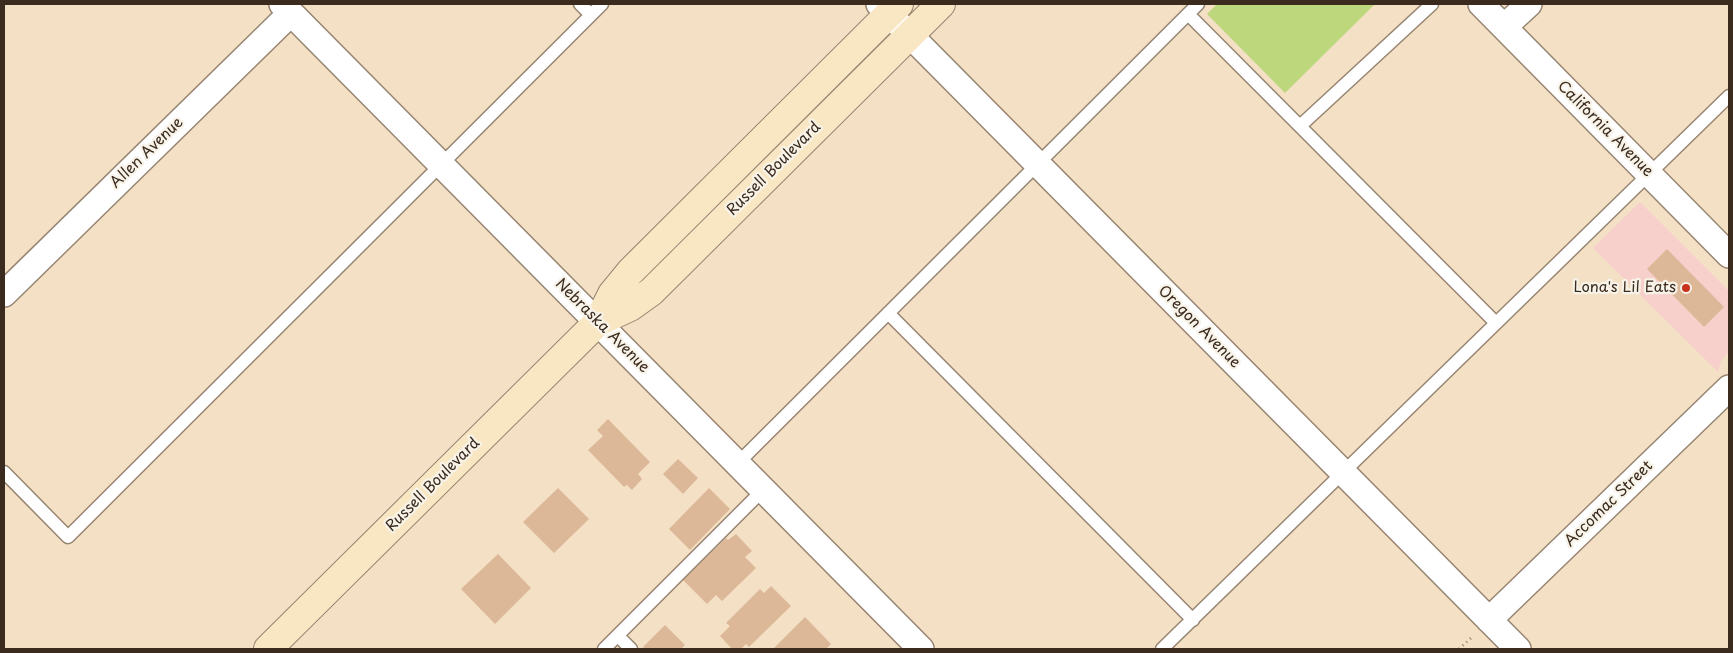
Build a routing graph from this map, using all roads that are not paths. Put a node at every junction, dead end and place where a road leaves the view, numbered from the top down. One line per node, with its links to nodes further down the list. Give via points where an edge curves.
1 (580, 4): 11 (lane)
2 (602, 4): 11 (lane)
3 (940, 4): 13 (main road, Russell Boulevard)
4 (1198, 4): 10 (lane)
5 (1432, 4): 15 (lane)
6 (1481, 4): 12 (street, California Avenue)
7 (1529, 4): 12 (street)
8 (889, 7): 13 (street, Oregon Avenue); 22 (main road, Russell Boulevard, via 630,272 612,294)
9 (286, 8): 17 (street, Nebraska Avenue); 20 (street, Allen Avenue)
10 (1188, 14): 15 (lane); 16 (lane)
11 (591, 15): 17 (lane)
12 (1504, 28): 18 (street, California Avenue)
13 (910, 34): 16 (street, Oregon Avenue); 22 (main road, Russell Boulevard, via 651,292 630,307)
14 (1729, 96): 18 (lane)
15 (1300, 126): 23 (lane)
16 (1038, 164): 21 (lane); 27 (street, Oregon Avenue)
17 (442, 165): 22 (street, Nebraska Avenue); 26 (lane, via 68,537)
18 (1649, 174): 19 (street, California Avenue); 23 (lane)
19 (1729, 255)
20 (4, 294)
21 (888, 314): 25 (lane); 29 (lane)
22 (598, 322): 25 (street, Nebraska Avenue); 32 (main road, Russell Boulevard)
23 (1496, 323): 27 (lane)
24 (1729, 388): 30 (street, Accomac Street)
25 (737, 464): 28 (street, Nebraska Avenue)
26 (4, 472)
27 (1344, 474): 29 (lane); 30 (street, Oregon Avenue)
28 (763, 490): 31 (lane); 35 (street, Nebraska Avenue)
29 (1193, 620): 36 (lane)
30 (1490, 620): 37 (street, Oregon Avenue)
31 (618, 636): 33 (lane); 34 (lane)
32 (268, 649)
33 (604, 649)
34 (631, 649)
35 (921, 649)
36 (1162, 649)
37 (1518, 649)

